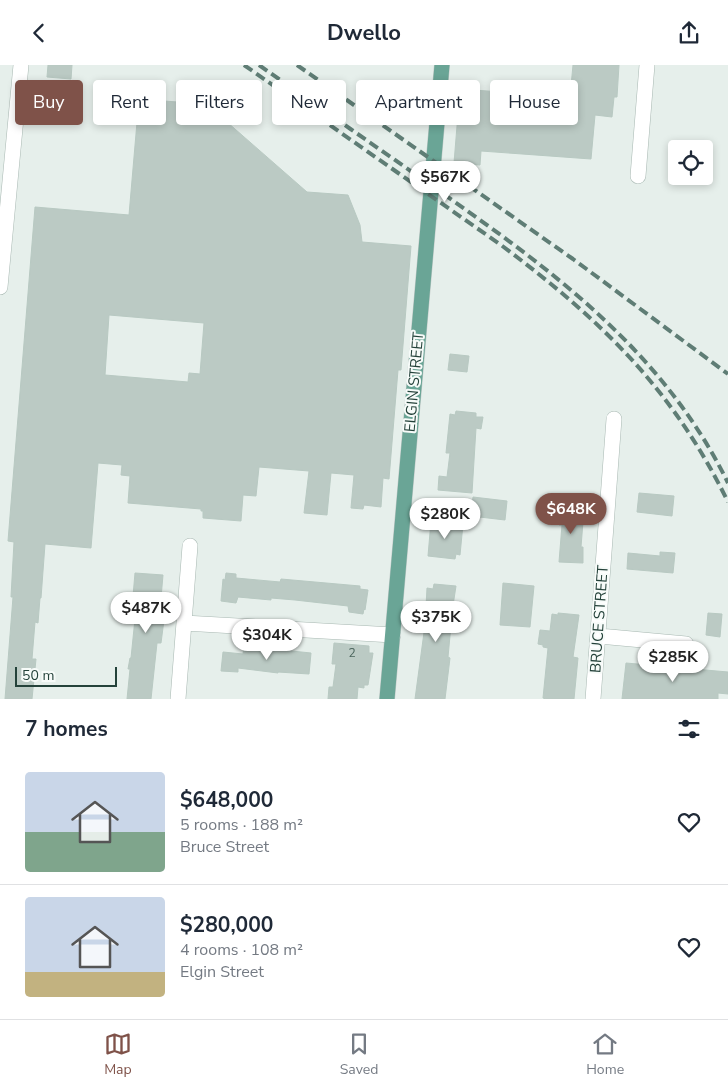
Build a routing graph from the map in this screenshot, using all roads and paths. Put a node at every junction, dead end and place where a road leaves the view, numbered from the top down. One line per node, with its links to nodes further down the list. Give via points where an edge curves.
1 (21, 65): 5 (street)
2 (442, 65): 9 (main road, ELGIN STREET)
3 (647, 65): 4 (street)
4 (638, 176)
5 (0, 287)
6 (614, 419): 10 (street, BRUCE STREET)
7 (190, 545): 8 (street)
8 (184, 623): 9 (street); 12 (street)
9 (393, 635): 13 (main road, ELGIN STREET)
10 (599, 636): 11 (street); 14 (street, BRUCE STREET)
11 (686, 644)
12 (178, 699)
13 (388, 699)
14 (593, 699)

